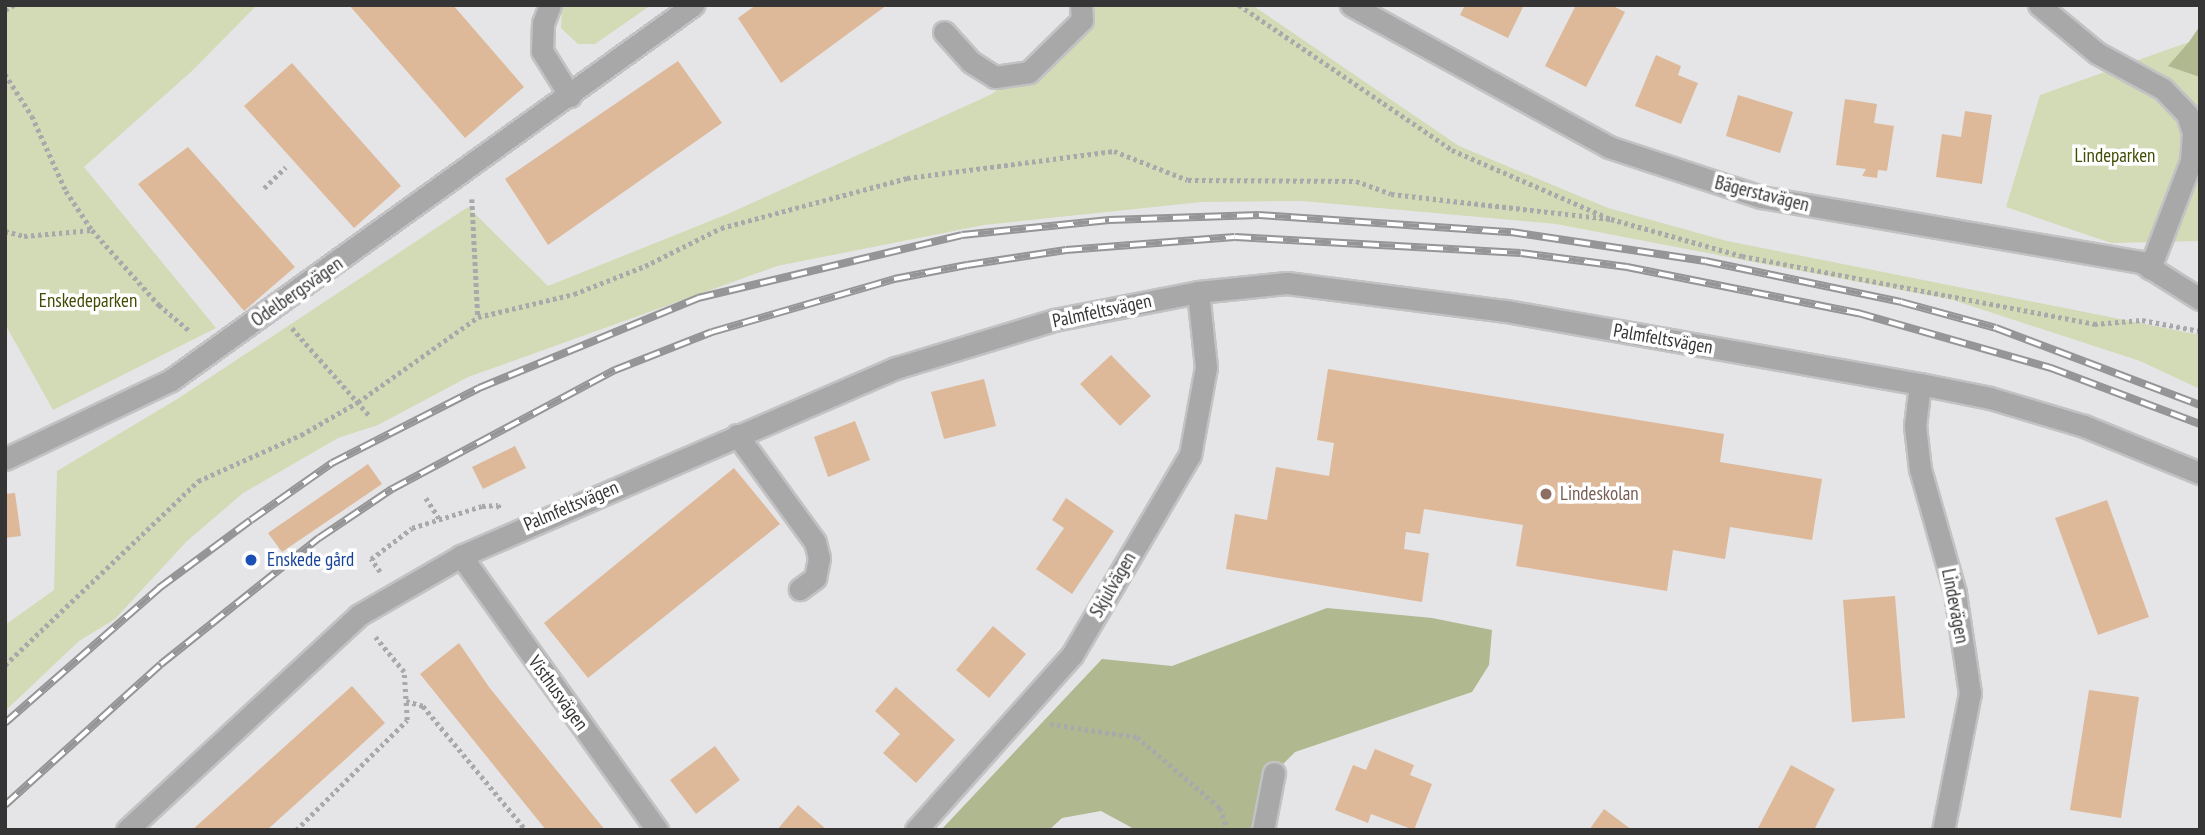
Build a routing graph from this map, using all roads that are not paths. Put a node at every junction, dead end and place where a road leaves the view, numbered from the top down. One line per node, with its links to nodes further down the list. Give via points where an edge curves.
1 (550, 5): 7 (street, via 543,23 542,51)
2 (693, 5): 7 (street, Odelbergsvägen)
3 (1082, 5): 6 (street, via 1082,20 1029,72 995,76 971,62)
4 (1351, 5): 8 (street, Bägerstavägen, via 1609,147 1761,197 2141,262)
5 (2039, 5): 8 (street, via 2097,53 2163,89 2187,114 2193,133 2192,161)
6 (944, 32)
7 (570, 96): 13 (street, Odelbergsvägen, via 171,380)
8 (2150, 268): 10 (street, Bägerstavägen)
9 (1198, 292): 11 (street, Palmfeltsvägen, via 1301,285 1506,311); 12 (street, Palmfeltsvägen, via 1054,320 897,368); 20 (street, Skjulvägen, via 1206,367 1190,455 1072,655)
10 (2200, 299)
11 (1920, 384): 14 (street, Palmfeltsvägen, via 1990,398 2084,426); 22 (street, Lindevägen, via 1915,426 1920,469 1955,593 1970,693)
12 (737, 435): 15 (street, Palmfeltsvägen); 16 (street, via 815,542 819,558 815,578)
13 (5, 459)
14 (2200, 473)
15 (461, 555): 18 (street, Palmfeltsvägen, via 359,615 234,726); 19 (street, Visthusvägen)
16 (800, 589)
17 (1274, 773): 21 (street)
18 (127, 830)
19 (657, 830)
20 (916, 830)
21 (1263, 830)
22 (1943, 830)

